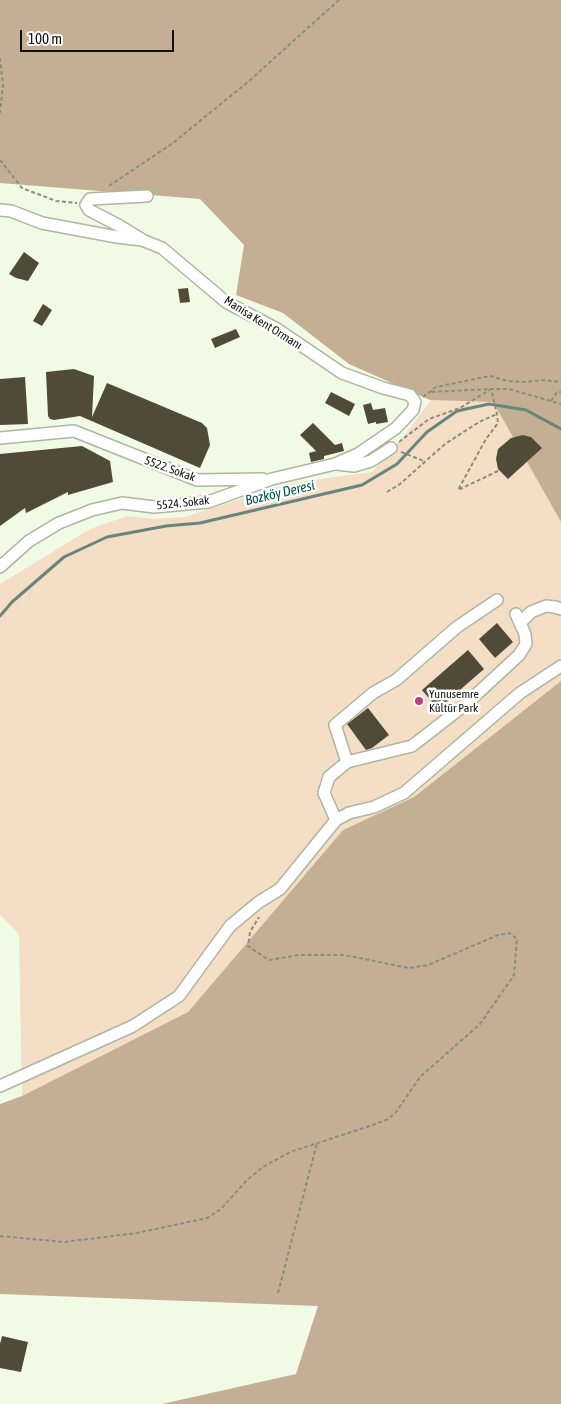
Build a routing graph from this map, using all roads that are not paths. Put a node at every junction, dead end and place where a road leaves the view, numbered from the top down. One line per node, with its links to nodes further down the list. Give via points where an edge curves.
1 (147, 196): 3 (street, via 90,199 86,205 89,210)
2 (0, 210): 3 (street, Manisa Kent Ormanı, via 42,223)
3 (142, 240): 4 (street, Manisa Kent Ormanı, via 162,248 226,302 277,329 342,373 410,395)
4 (415, 402): 7 (street, 5524. Sokak, via 413,410 396,428 358,454)
5 (0, 438): 8 (street, 5522. Sokak, via 74,431 197,480)
6 (394, 449): 7 (street, via 354,466)
7 (335, 464): 8 (street, 5524. Sokak)
8 (272, 479): 9 (street, 5524. Sokak, via 208,502 154,507 122,503 92,510 29,541)
9 (0, 567)
10 (497, 600): 13 (street, via 457,627 396,680 373,693 335,725)
11 (561, 609): 13 (street, via 546,606 518,618 526,644 520,656 412,746)
12 (561, 666): 14 (street, via 520,693 404,793)
13 (347, 762): 14 (street, via 329,777 324,793)
14 (336, 820): 15 (street, via 280,889 230,926 179,996 133,1026)
15 (0, 1086)

